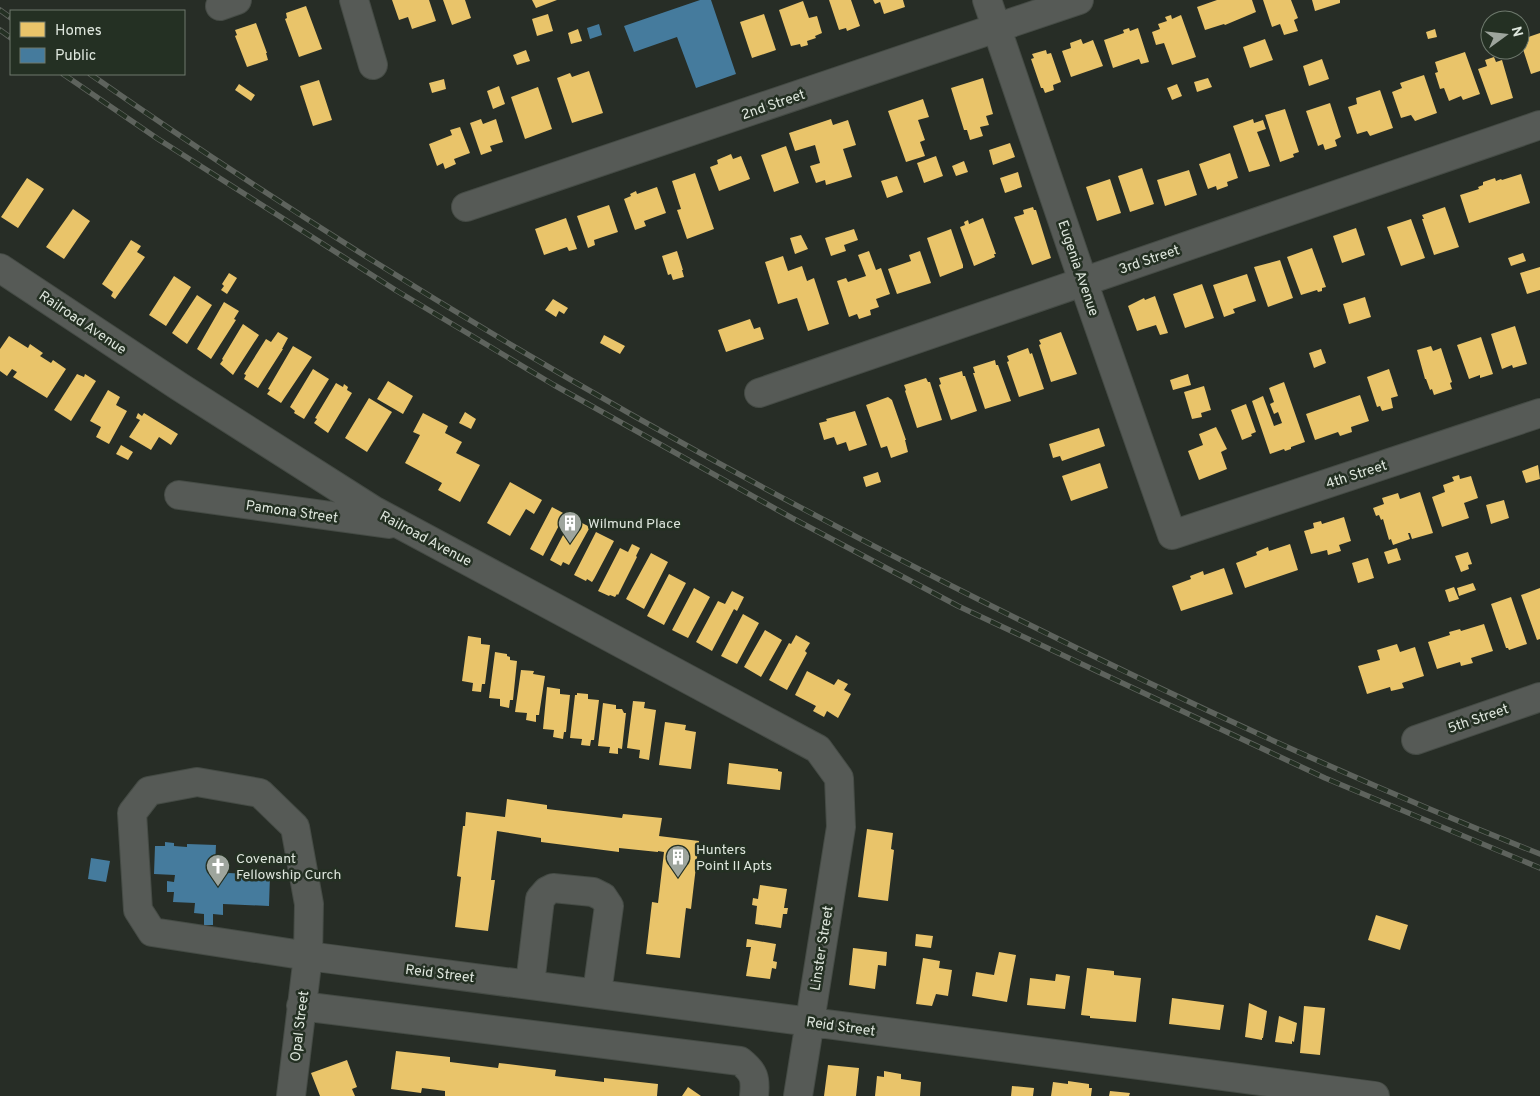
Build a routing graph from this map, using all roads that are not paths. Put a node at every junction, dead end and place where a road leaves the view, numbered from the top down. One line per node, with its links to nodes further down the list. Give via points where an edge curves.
1 (354, 0): 5 (street)
2 (987, 0): 4 (street, Eugenia Avenue)
3 (1079, 0): 4 (street, 2nd Street)
4 (997, 28): 7 (street, 2nd Street); 9 (street, Eugenia Avenue)
5 (373, 65)
6 (1540, 125): 9 (street, 3rd Street)
7 (466, 207)
8 (0, 268): 13 (street, Railroad Avenue, via 301,465)
9 (1083, 281): 10 (street, 3rd Street); 14 (street, Eugenia Avenue)
10 (758, 393)
11 (1540, 413): 14 (street, 4th Street)
12 (179, 495): 13 (street, Pamona Street)
13 (405, 527): 17 (street, Railroad Avenue, via 818,749 839,778)
14 (1172, 535)
15 (1540, 696): 16 (street, 5th Street)
16 (1416, 740)
17 (840, 801): 22 (street, Linster Street, via 840,827)
18 (308, 956): 18 (street, Reid Street, via 309,904 294,827 260,793 197,782 149,791 132,813 138,910 152,932); 19 (street, Reid Street); 21 (street, Opal Street)
19 (530, 984): 20 (street, Reid Street); 20 (street, via 540,899 553,888 593,892 603,897 609,906)
20 (597, 993): 22 (street, Reid Street)
21 (301, 1006): 23 (street, Opal Street); 24 (street, via 740,1061 751,1070)
22 (809, 1022): 25 (street, Linster Street); 26 (street, Reid Street)
23 (291, 1096)
24 (754, 1096)
25 (798, 1096)
26 (1375, 1096)

